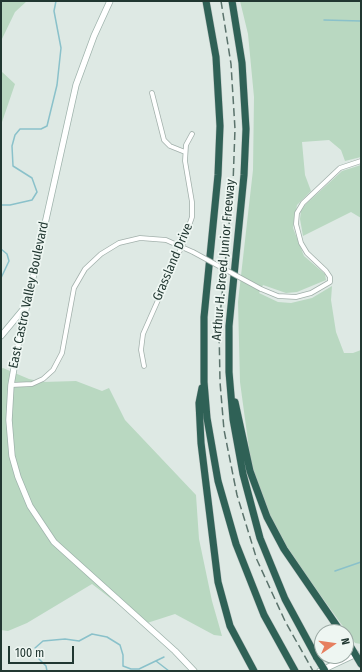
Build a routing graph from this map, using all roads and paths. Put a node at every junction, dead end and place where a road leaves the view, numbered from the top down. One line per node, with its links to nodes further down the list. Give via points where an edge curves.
1 (110, 1): 9 (main road, East Castro Valley Boulevard, via 76,85)
2 (206, 1): 13 (highway, Arthur H. Breed Junior Freeway, via 216,62 220,136 218,184 205,308)
3 (232, 1): 12 (highway, Arthur H. Breed Junior Freeway, via 242,67 246,138 230,307)
4 (152, 93): 6 (street, via 164,140 170,146)
5 (192, 134): 6 (street, Grassland Drive)
6 (185, 152): 8 (street, Grassland Drive, via 193,207)
7 (361, 162): 8 (street, bridge, via 340,168 303,203 297,213 296,224 301,243 330,277 330,282 311,293 296,297 278,296)
8 (182, 246): 11 (street, Grassland Drive, via 143,334 141,350); 14 (street, via 162,239 140,238 119,243 101,254 85,269 74,288 62,353 53,370 39,382 26,386)
9 (27, 304): 10 (main road); 14 (main road, East Castro Valley Boulevard)
10 (1, 336)
11 (144, 366)
12 (229, 372): 15 (highway, via 250,471 266,517 284,549); 22 (highway, Arthur H. Breed Junior Freeway, bridge, via 237,448 254,520 281,591)
13 (204, 382): 18 (highway, Arthur H. Breed Junior Freeway, via 216,470 233,536 258,602); 20 (highway, via 199,403 200,443 216,573 227,620)
14 (11, 386): 19 (main road, East Castro Valley Boulevard, via 9,420 12,456 34,513 54,542 179,654)
15 (336, 624)
16 (359, 653): 17 (highway); 21 (main road)
17 (361, 664)
18 (294, 670)
19 (194, 671)
20 (254, 671)
21 (320, 671)
22 (325, 671)

